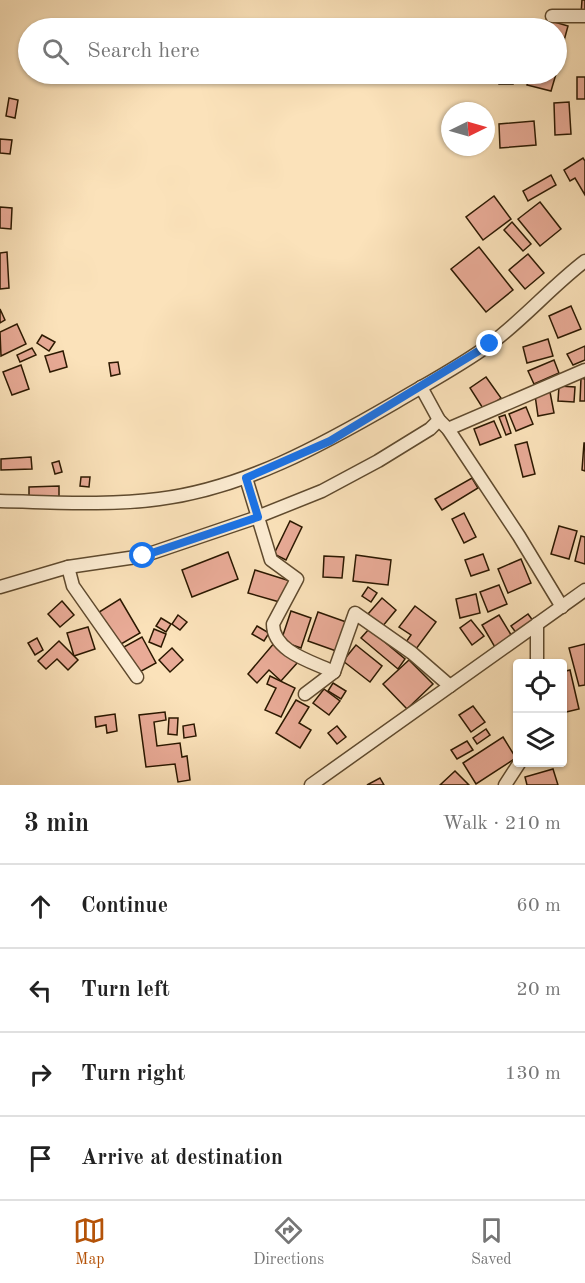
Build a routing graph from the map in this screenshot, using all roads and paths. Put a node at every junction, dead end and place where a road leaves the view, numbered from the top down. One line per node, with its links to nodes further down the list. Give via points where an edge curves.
1 (552, 16): 2 (street)
2 (585, 16)
3 (585, 261): 5 (street, via 490,344)
4 (585, 370): 6 (street)
5 (422, 387): 6 (street); 7 (street, via 330,441)
6 (444, 424): 9 (street, via 321,491); 13 (street)
7 (246, 478): 8 (street, via 160,499); 9 (street)
8 (0, 501)
9 (258, 517): 10 (street, via 143,556); 16 (street, via 271,560 297,579 273,624 273,632 286,649)
10 (68, 567): 11 (street); 17 (street, via 73,586)
11 (0, 587)
12 (585, 590): 13 (street)
13 (562, 606): 14 (street)
14 (537, 624): 15 (street); 18 (street)
15 (537, 659)
16 (334, 672): 18 (street, via 356,613); 19 (street)
17 (136, 678)
18 (450, 686): 21 (street)
19 (305, 694)
20 (517, 767): 22 (street)
21 (311, 785)
22 (505, 785)

